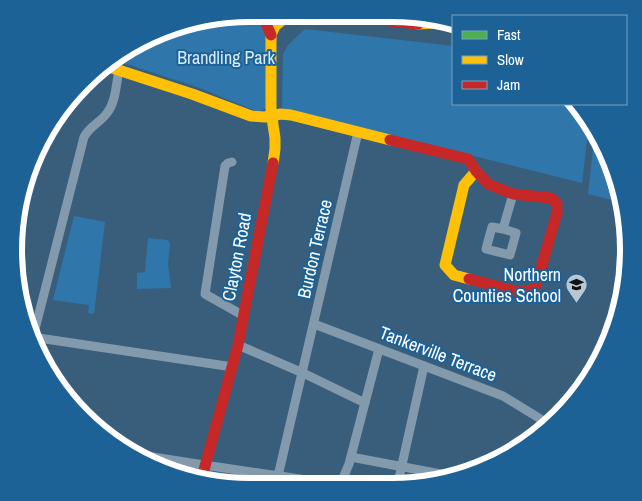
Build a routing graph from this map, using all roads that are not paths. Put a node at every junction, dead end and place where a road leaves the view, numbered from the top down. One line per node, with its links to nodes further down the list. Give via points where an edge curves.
1 (266, 22): 5 (main road)
2 (280, 22): 5 (main road)
3 (413, 23): 4 (main road)
4 (418, 24)
5 (271, 36): 8 (main road, Clayton Road)
6 (114, 68): 7 (main road)
7 (119, 70): 8 (main road, via 251,116); 16 (street, via 113,104 84,137)
8 (272, 116): 9 (main road, via 291,115); 14 (main road, Clayton Road, via 275,149)
9 (358, 132): 11 (main road, via 468,159); 15 (street, Burdon Terrace)
10 (232, 162): 14 (street, via 225,166 205,294)
11 (476, 171): 12 (main road, via 488,184); 12 (main road, via 464,185 445,265 454,275 519,292 530,291 536,285 558,203 551,198)
12 (513, 194): 13 (street)
13 (504, 229)
14 (244, 316): 18 (main road, Clayton Road)
15 (314, 324): 19 (street, Tankerville Terrace); 22 (street, Burdon Terrace)
16 (35, 325)
17 (40, 338): 21 (street)
18 (238, 345): 21 (main road, Clayton Road); 22 (street)
19 (379, 349): 20 (street, Tankerville Terrace); 23 (street)
20 (424, 366): 24 (street, Tankerville Terrace, via 503,396); 26 (street)
21 (232, 367): 27 (main road, Clayton Road)
22 (303, 373): 23 (street); 30 (street, Burdon Terrace)
23 (365, 403): 25 (street)
24 (543, 421)
25 (351, 457): 26 (street); 32 (street)
26 (401, 466): 28 (street); 33 (street)
27 (203, 473)
28 (438, 474)
29 (212, 475): 30 (street)
30 (278, 476): 31 (street)
31 (292, 478)
32 (342, 478)
33 (399, 478)

